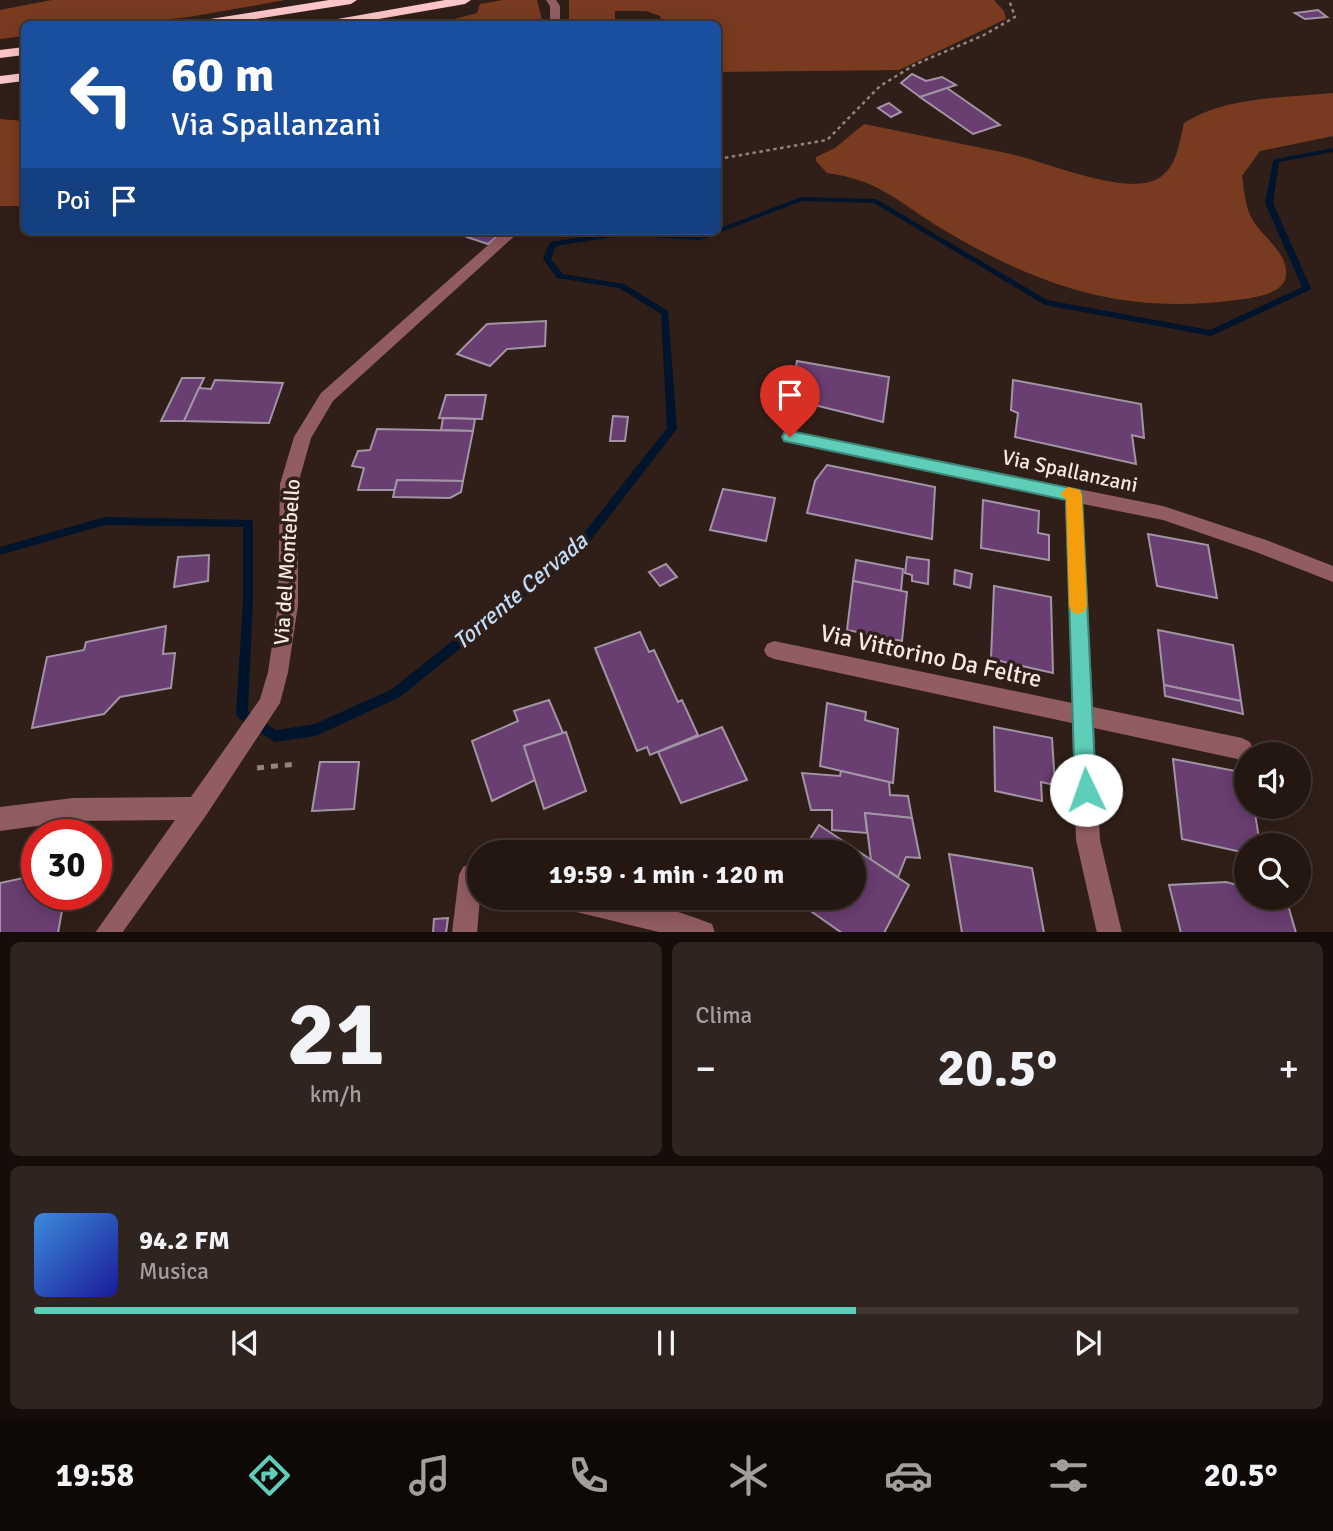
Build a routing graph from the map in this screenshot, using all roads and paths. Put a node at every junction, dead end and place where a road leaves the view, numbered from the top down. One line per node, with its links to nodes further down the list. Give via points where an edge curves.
1 (351, 0): 5 (highway)
2 (551, 0): 7 (street)
3 (1009, 0): 12 (path, via 1015,18 880,86 827,140)
4 (460, 1): 6 (highway)
5 (222, 21)
6 (349, 21)
7 (555, 21)
8 (21, 51): 9 (highway)
9 (0, 54)
10 (21, 77): 11 (highway)
11 (0, 80)
12 (721, 158)
13 (508, 235): 20 (street, Via del Montebello, via 327,397 303,437 289,484 288,605 278,672 269,703)
14 (790, 437): 15 (street, Via Spallanzani)
15 (1074, 495): 16 (street, Via Spallanzani, via 1163,513); 18 (street)
16 (1333, 574)
17 (775, 650): 18 (street, Via Vittorino Da Feltre)
18 (1082, 715): 19 (street, Via Vittorino Da Feltre); 27 (street, via 1088,840)
19 (1234, 747)
20 (197, 808): 21 (street, via 34,812); 25 (street, Via del Montebello)
21 (0, 819)
22 (467, 908): 26 (street)
23 (617, 910): 24 (street)
24 (694, 929)
25 (108, 932)
26 (464, 932)
27 (1110, 932)

